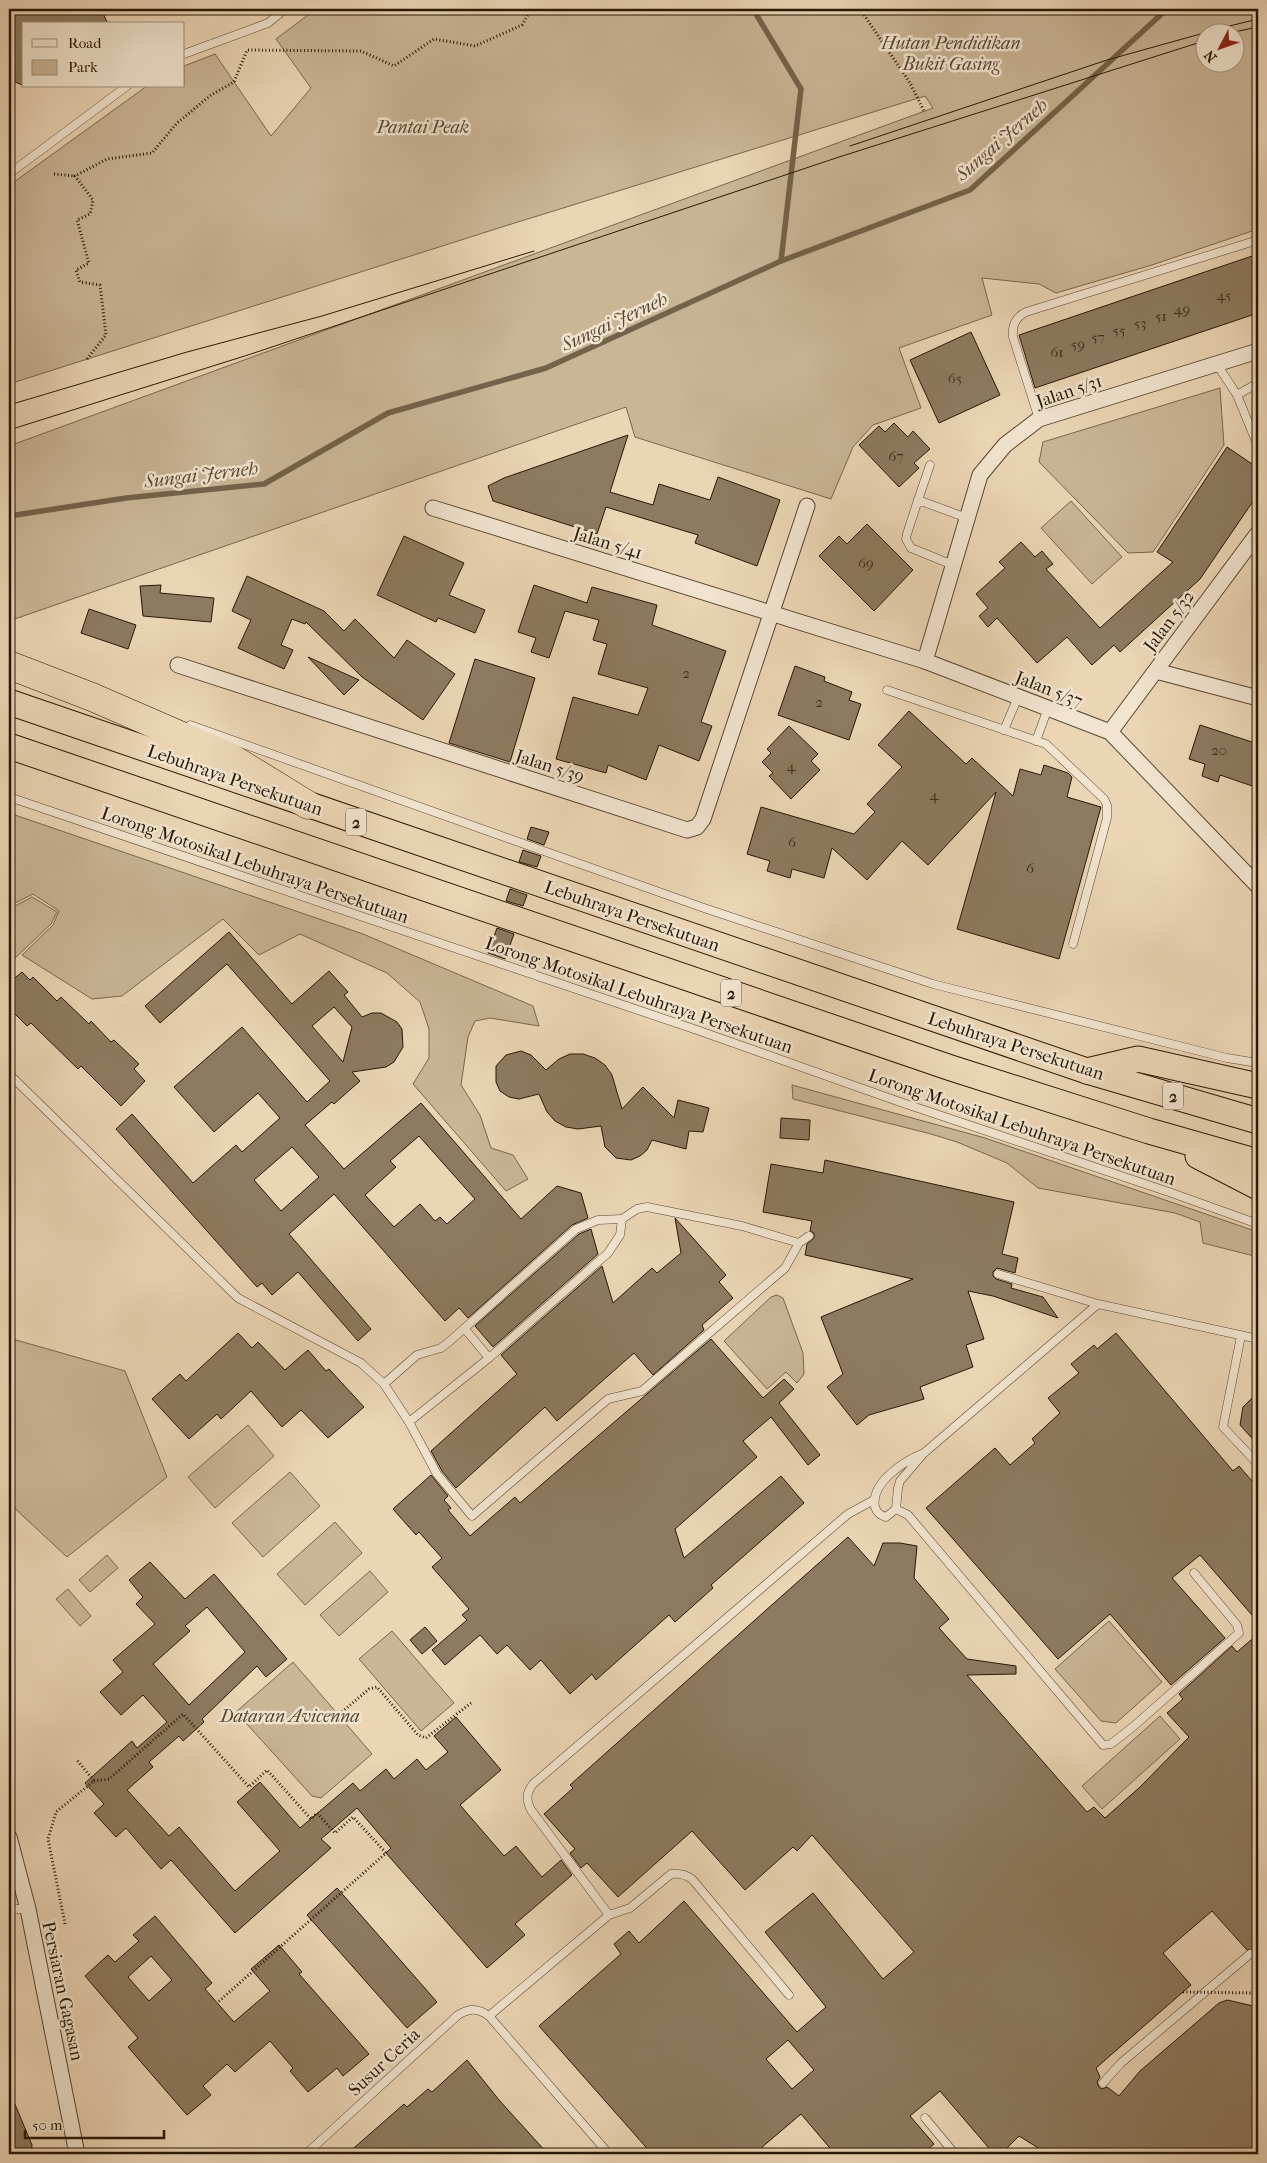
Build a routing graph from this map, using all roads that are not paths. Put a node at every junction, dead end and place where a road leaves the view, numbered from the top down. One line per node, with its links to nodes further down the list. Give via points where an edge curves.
1 (285, 9): 2 (lane, via 268,23)
2 (185, 54)
3 (124, 88): 4 (lane)
4 (9, 174)
5 (1258, 240): 10 (lane, via 1019,316 1012,329 1013,336)
6 (1258, 351): 7 (street, Jalan 5/31)
7 (1216, 364): 9 (lane); 10 (street, Jalan 5/31)
8 (1258, 383): 9 (lane)
9 (1237, 395): 11 (lane)
10 (1039, 419): 16 (street, Jalan 5/31, via 1005,445 980,475)
11 (1258, 446)
12 (930, 465): 13 (lane)
13 (918, 500): 16 (lane); 18 (lane, via 907,534 908,544 916,551)
14 (807, 506): 19 (street)
15 (433, 508): 19 (street, Jalan 5/41)
16 (967, 518): 18 (street, Jalan 5/31)
17 (1258, 533): 23 (street, Jalan 5/32)
18 (953, 565): 20 (street, Jalan 5/31)
19 (771, 614): 20 (street, Jalan 5/37); 22 (street, Jalan 5/39, via 703,819 697,827 687,830)
20 (925, 661): 25 (street, Jalan 5/37)
21 (21, 665): 27 (lane); 35 (highway, via 92,697)
22 (178, 665)
23 (1156, 671): 26 (street); 32 (street, Jalan 5/32)
24 (887, 690): 31 (lane)
25 (1018, 697): 29 (street, Jalan 5/37); 31 (lane)
26 (1258, 698)
27 (122, 700)
28 (9, 702): 37 (highway, Lebuhraya Persekutuan / 2)
29 (1048, 708): 32 (street, Jalan 5/37); 33 (lane)
30 (178, 721): 35 (lane)
31 (1004, 730): 33 (lane)
32 (1110, 732): 38 (street, Jalan 5/37)
33 (1036, 741): 39 (lane, via 1052,748 1100,794 1107,805 1107,818)
34 (9, 746): 45 (highway, 2, via 941,1065)
35 (240, 752): 37 (highway); 40 (lane, via 933,984)
36 (9, 797): 49 (lane, Lorong Motosikal Lebuhraya Persekutuan)
37 (308, 805): 41 (highway, Lebuhraya Persekutuan / 2)
38 (1258, 886)
39 (1073, 944)
40 (1258, 1063)
41 (1088, 1071): 43 (highway, via 1138,1058); 44 (highway, Lebuhraya Persekutuan / 2)
42 (9, 1074): 58 (lane, via 238,1298 361,1364)
43 (1258, 1086)
44 (1258, 1121)
45 (1149, 1131): 46 (highway, 2); 47 (highway)
46 (1258, 1162)
47 (1258, 1187)
48 (622, 1220): 51 (lane, via 637,1209 647,1207 742,1226); 54 (lane, via 598,1220 576,1229); 57 (lane, via 620,1236 608,1253)
49 (1258, 1224)
50 (809, 1236): 51 (lane)
51 (799, 1243): 59 (lane, via 785,1268 642,1391 608,1399 472,1516 437,1474)
52 (998, 1274): 53 (lane)
53 (1098, 1304): 55 (lane); 60 (lane)
54 (465, 1329): 57 (lane); 58 (lane, via 441,1348 417,1355)
55 (1241, 1336): 56 (lane); 61 (lane, via 1223,1427)
56 (1258, 1339)
57 (489, 1358): 59 (lane)
58 (384, 1384): 59 (lane)
59 (409, 1422)
60 (924, 1453): 62 (lane, via 912,1458 884,1481); 63 (lane, via 900,1481)
61 (1258, 1464)
62 (874, 1500): 63 (lane, via 880,1516 886,1517); 68 (lane, via 848,1514 529,1790 531,1810)
63 (896, 1509): 64 (lane, via 908,1515 1103,1745 1111,1744 1134,1726 1239,1633 1237,1625)
64 (1194, 1574)
65 (9, 1837): 67 (street, Persiaran Gagasan)
66 (9, 1909): 67 (lane)
67 (28, 1909): 74 (street, Persiaran Gagasan)
68 (609, 1915): 70 (lane, via 630,1908 670,1874 686,1875); 71 (lane)
69 (1250, 1954): 72 (lane, via 1121,2063)
70 (789, 1995)
71 (489, 2016): 75 (lane, Susur Ceria, via 470,2009 458,2015); 76 (lane)
72 (1103, 2083)
73 (925, 2118): 77 (lane)
74 (77, 2154)
75 (306, 2154)
76 (610, 2154)
77 (956, 2154)

